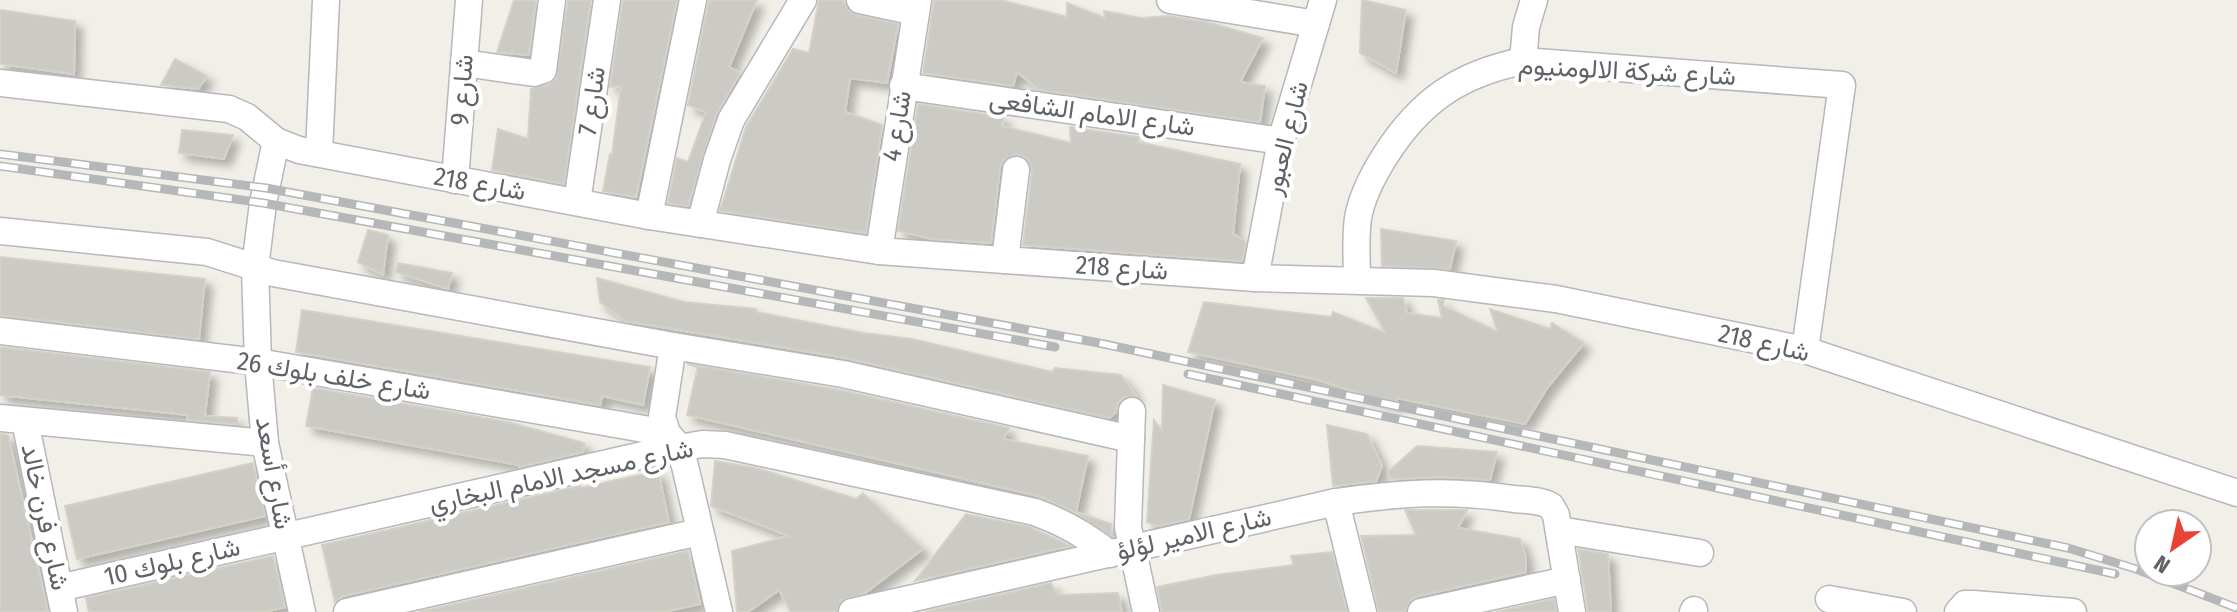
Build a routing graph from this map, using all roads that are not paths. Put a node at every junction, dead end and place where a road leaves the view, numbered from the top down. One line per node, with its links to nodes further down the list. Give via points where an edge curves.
1 (326, 0): 19 (street)
2 (469, 0): 14 (street, شارع 9)
3 (552, 0): 14 (street, via 543,70)
4 (607, 0): 22 (street, شارع 7)
5 (693, 0): 23 (street)
6 (803, 0): 24 (street, via 731,120)
7 (860, 0): 11 (street)
8 (1170, 0): 10 (street)
9 (1534, 0): 13 (street)
10 (1216, 4): 12 (street)
11 (917, 6): 16 (street, شارع 4)
12 (1320, 12): 18 (street, شارع العبور)
13 (1523, 61): 30 (street, شارع شركة الالومنيوم, via 1473,74 1450,87 1429,102 1395,141 1362,203); 33 (street, شارع شركة الالومنيوم, via 1842,85)
14 (464, 63): 21 (street, شارع 9)
15 (0, 83): 17 (street, شارع 218, via 229,109)
16 (903, 86): 18 (street, شارع الامام الشافعى); 26 (street, شارع 4)
17 (276, 141): 19 (street, شارع 218); 28 (street, شارع أسعد)
18 (1281, 141): 29 (street, شارع العبور)
19 (319, 153): 21 (street, شارع 218)
20 (1016, 170): 27 (street)
21 (455, 180): 22 (street, شارع 218)
22 (577, 202): 23 (street, شارع 218)
23 (649, 216): 24 (street, شارع 218)
24 (700, 224): 26 (street, شارع 218)
25 (0, 231): 28 (street, via 207,252)
26 (879, 251): 27 (street, شارع 218)
27 (1005, 260): 29 (street, شارع 218)
28 (255, 268): 32 (street); 34 (street, شارع أسعد)
29 (1255, 278): 30 (street, شارع 218)
30 (1357, 280): 33 (street, شارع 218, via 1434,283 1556,299)
31 (0, 331): 34 (street, شارع خلف بلوك 26)
32 (673, 346): 37 (street, via 843,374); 38 (street, via 662,417)
33 (1805, 350): 40 (street, شارع 218)
34 (258, 362): 38 (street, شارع خلف بلوك 26); 39 (street, شارع أسعد)
35 (1132, 411): 37 (street)
36 (12, 420): 39 (street); 49 (street, شارع فرن خالد)
37 (1131, 439): 45 (street)
38 (673, 440): 43 (street); 44 (street, شارع مسجد الامام البخاري); 45 (street, شارع مسجد الامام البخاري, via 725,445 1035,512)
39 (265, 443): 44 (street, شارع أسعد)
40 (2237, 493)
41 (1336, 502): 42 (street, شارع الامير لؤلؤ, via 1440,491 1485,494 1546,503 1554,510); 45 (street, شارع الامير لؤلؤ); 56 (street)
42 (1559, 530): 46 (street); 47 (street)
43 (699, 532): 52 (street); 53 (street)
44 (285, 537): 49 (street, شارع بلوك 10); 51 (street, شارع أسعد)
45 (1121, 551): 50 (street, شارع الامير لؤلؤ); 55 (street)
46 (1700, 553)
47 (1567, 580): 57 (street); 58 (street)
48 (1829, 596): 59 (street)
49 (62, 600)
50 (918, 605): 54 (street, شارع الامير لؤلؤ)
51 (302, 612)
52 (347, 612)
53 (719, 612)
54 (852, 612)
55 (1146, 612)
56 (1363, 612)
57 (1421, 612)
58 (1572, 612)
59 (1903, 612)
60 (1958, 612): 61 (street, via 1973,604)
61 (2071, 612)

